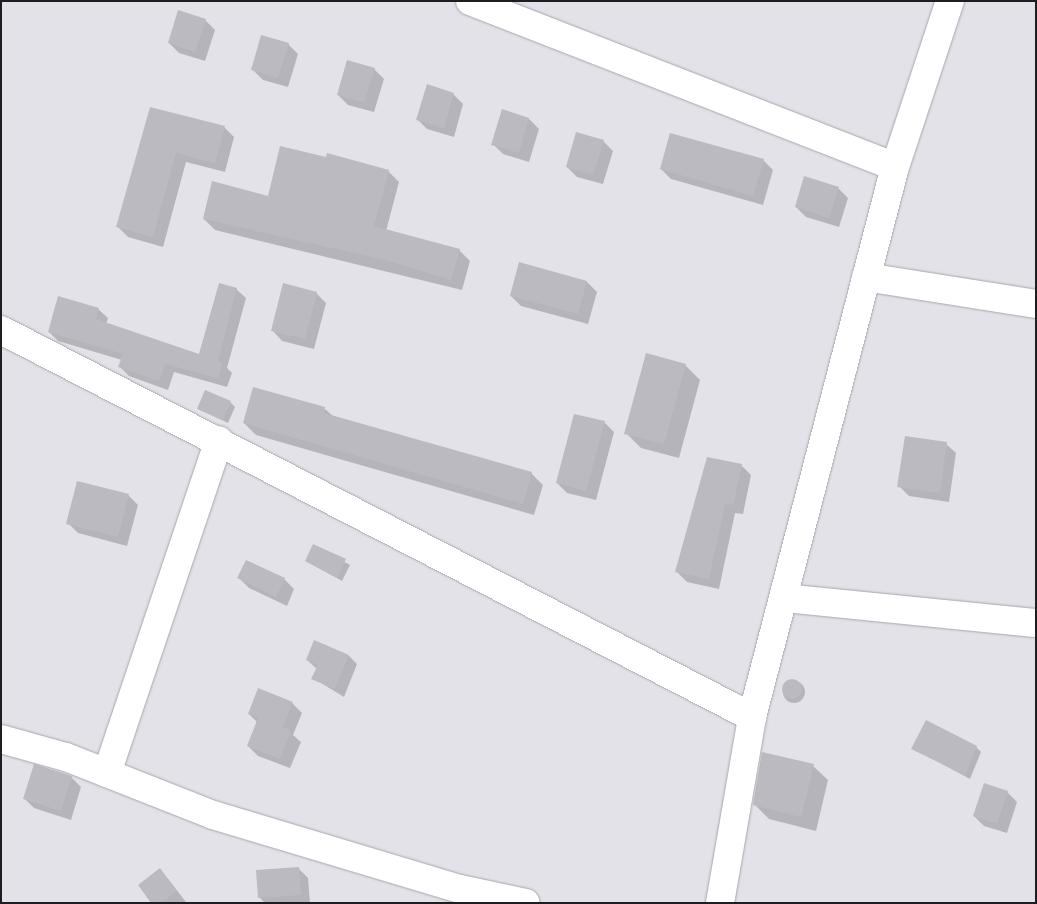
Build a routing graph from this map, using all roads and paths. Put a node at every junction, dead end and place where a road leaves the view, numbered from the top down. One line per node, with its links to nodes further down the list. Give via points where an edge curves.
1 (470, 1): 3 (street)
2 (950, 1): 3 (street)
3 (895, 167): 4 (street)
4 (866, 277): 5 (street); 8 (street)
5 (1036, 304)
6 (1, 330): 7 (street)
7 (219, 440): 10 (street); 12 (street)
8 (784, 598): 9 (street); 10 (street)
9 (1036, 623)
10 (752, 717): 14 (street)
11 (1, 739): 12 (street)
12 (107, 773): 13 (street, via 213,815 460,889)
13 (526, 903)
14 (720, 903)

